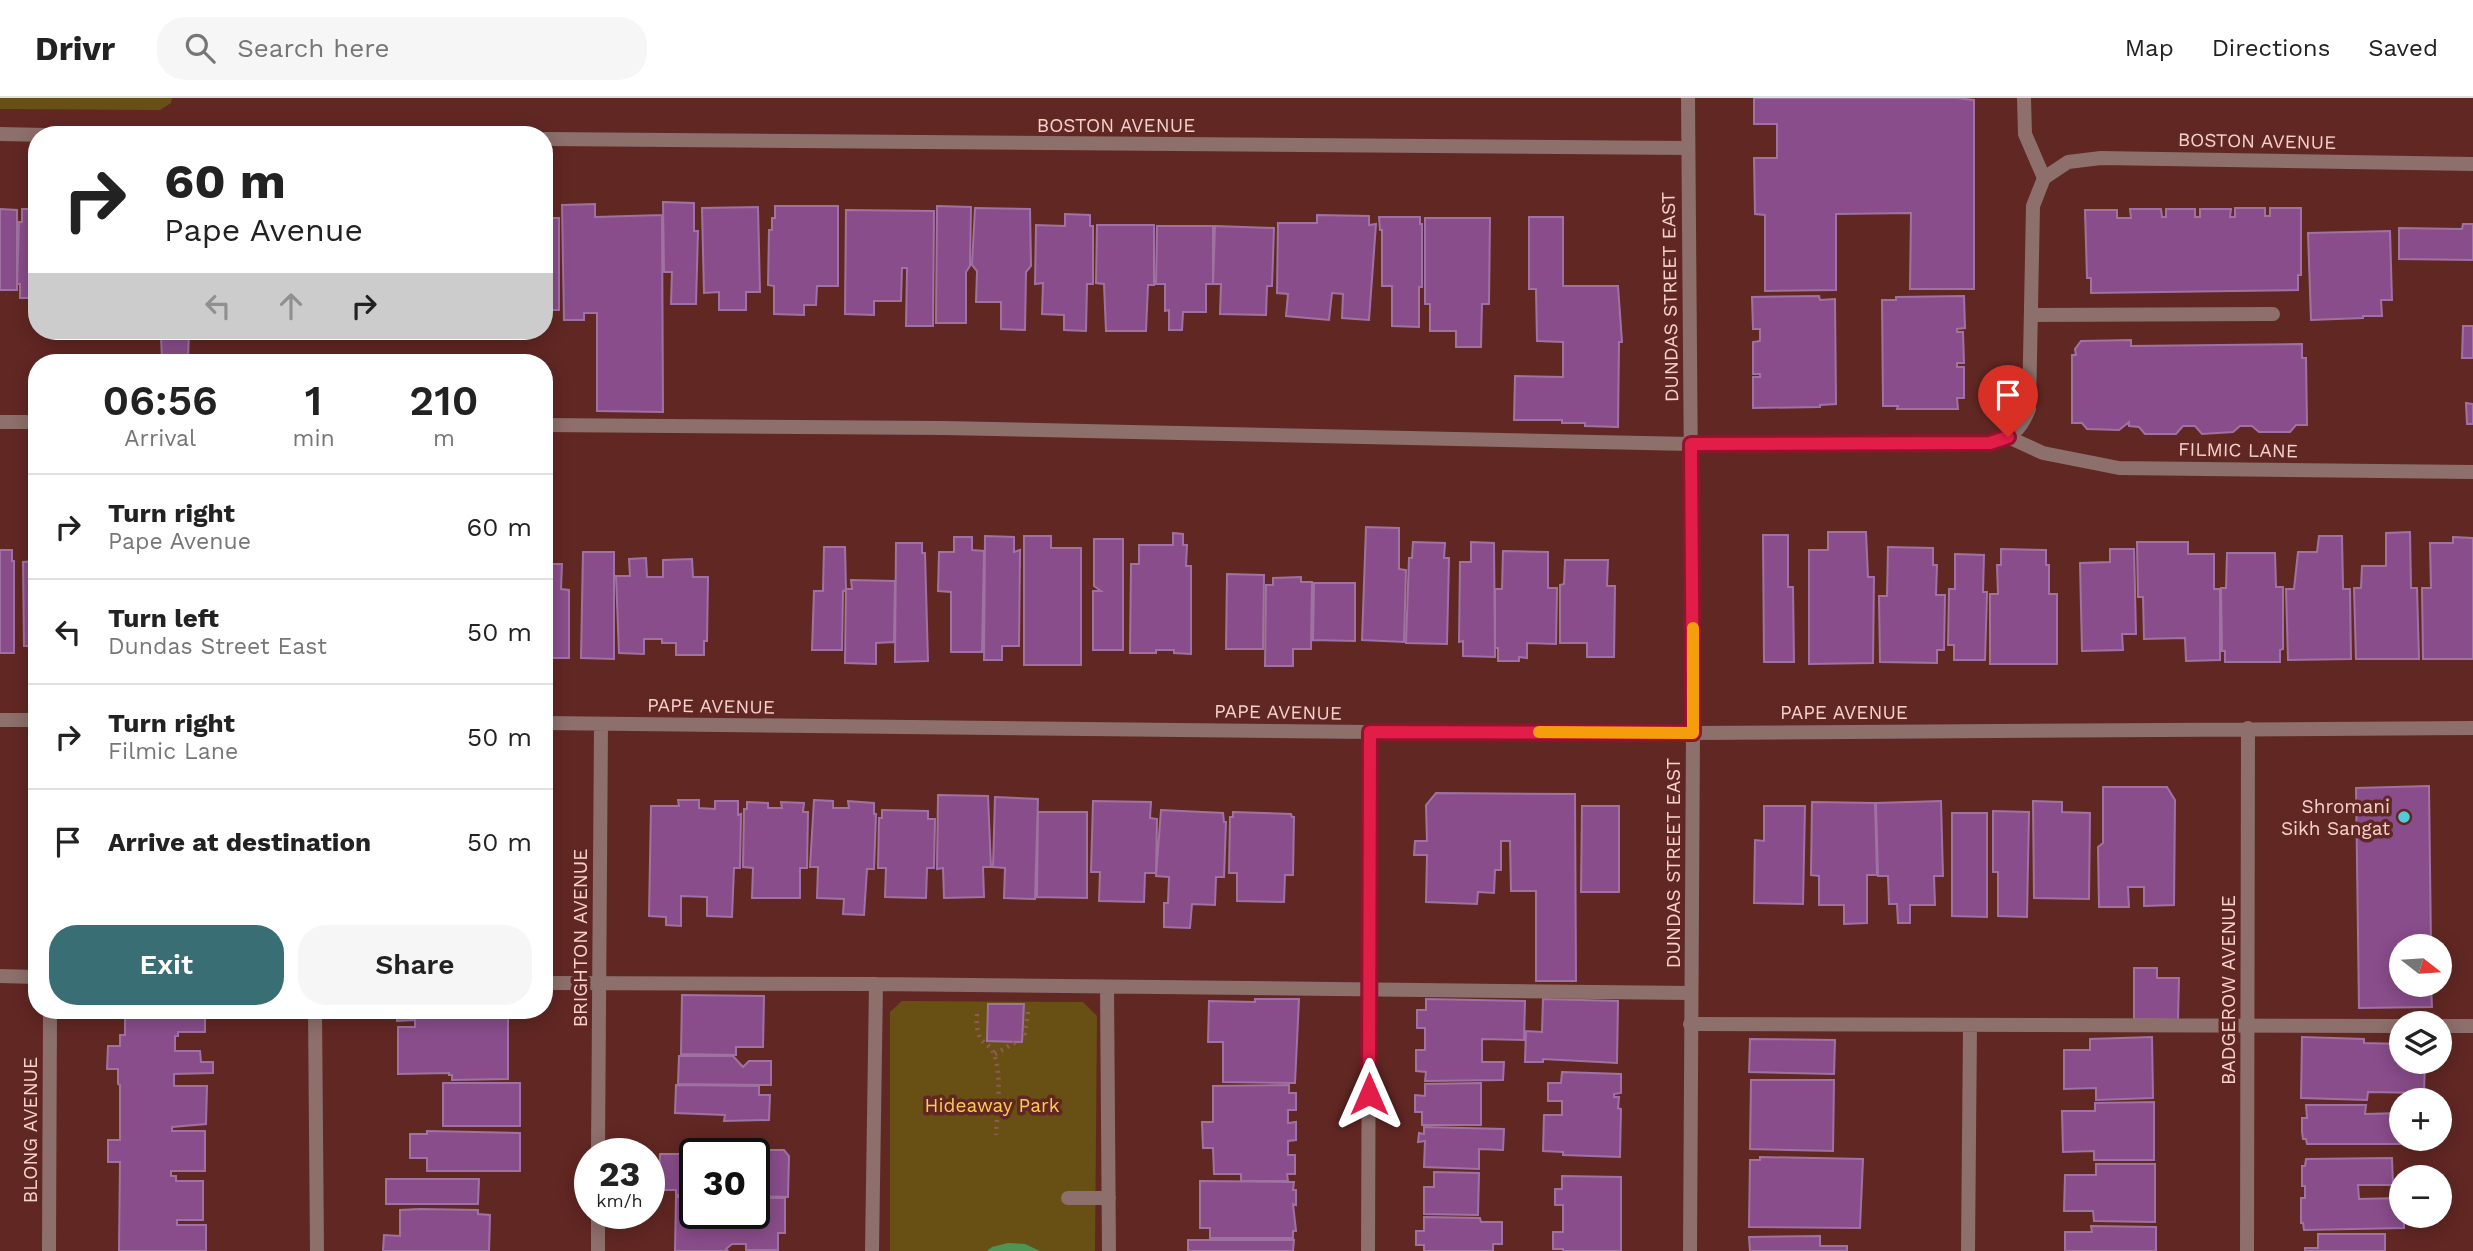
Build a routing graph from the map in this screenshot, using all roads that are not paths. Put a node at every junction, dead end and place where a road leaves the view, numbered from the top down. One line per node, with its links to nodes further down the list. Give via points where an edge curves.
1 (1688, 98): 6 (street, DUNDAS STREET EAST)
2 (2024, 98): 8 (street, via 2025,134)
3 (0, 134): 4 (street)
4 (28, 135)
5 (553, 139): 6 (street, BOSTON AVENUE)
6 (1688, 148): 15 (street, DUNDAS STREET EAST)
7 (2473, 164): 8 (street, BOSTON AVENUE, via 2101,158 2068,162)
8 (2045, 178): 10 (street, via 2033,206)
9 (2273, 314): 10 (street)
10 (2032, 315): 14 (street, via 2029,410 2022,426)
11 (0, 422): 12 (street)
12 (28, 422)
13 (553, 425): 15 (street, via 958,428)
14 (2008, 437): 15 (street, via 1990,443); 16 (street, FILMIC LANE, via 2043,453 2119,468)
15 (1691, 444): 24 (street, DUNDAS STREET EAST)
16 (2473, 472)
17 (0, 720): 18 (street)
18 (28, 720)
19 (553, 723): 20 (street, PAPE AVENUE)
20 (601, 724): 23 (street, PAPE AVENUE); 28 (street, BRIGHTON AVENUE)
21 (2248, 728): 22 (street, PAPE AVENUE); 24 (street, PAPE AVENUE); 37 (street, BADGEROW AVENUE)
22 (2473, 728)
23 (1370, 732): 24 (street, PAPE AVENUE); 31 (street)
24 (1693, 733): 32 (street, DUNDAS STREET EAST)
25 (0, 976): 26 (street)
26 (28, 976)
27 (553, 983): 28 (street)
28 (599, 984): 29 (street); 41 (street, BRIGHTON AVENUE)
29 (876, 984): 30 (street); 48 (street)
30 (1107, 987): 31 (street); 43 (street)
31 (1370, 990): 32 (street); 50 (street)
32 (1691, 993): 35 (street, DUNDAS STREET EAST)
33 (50, 1019): 45 (street, BLONG AVENUE)
34 (315, 1019): 46 (street)
35 (1690, 1024): 36 (street); 51 (street, DUNDAS STREET EAST)
36 (1970, 1025): 37 (street); 52 (street)
37 (2247, 1026): 38 (street); 53 (street, BADGEROW AVENUE)
38 (2389, 1026)
39 (2452, 1026): 40 (street)
40 (2473, 1026)
41 (598, 1138)
42 (1068, 1198): 43 (street)
43 (1109, 1198): 49 (street)
44 (598, 1229): 47 (street)
45 (48, 1251)
46 (317, 1251)
47 (598, 1251)
48 (872, 1251)
49 (1110, 1251)
50 (1368, 1251)
51 (1690, 1251)
52 (1968, 1251)
53 (2247, 1251)

